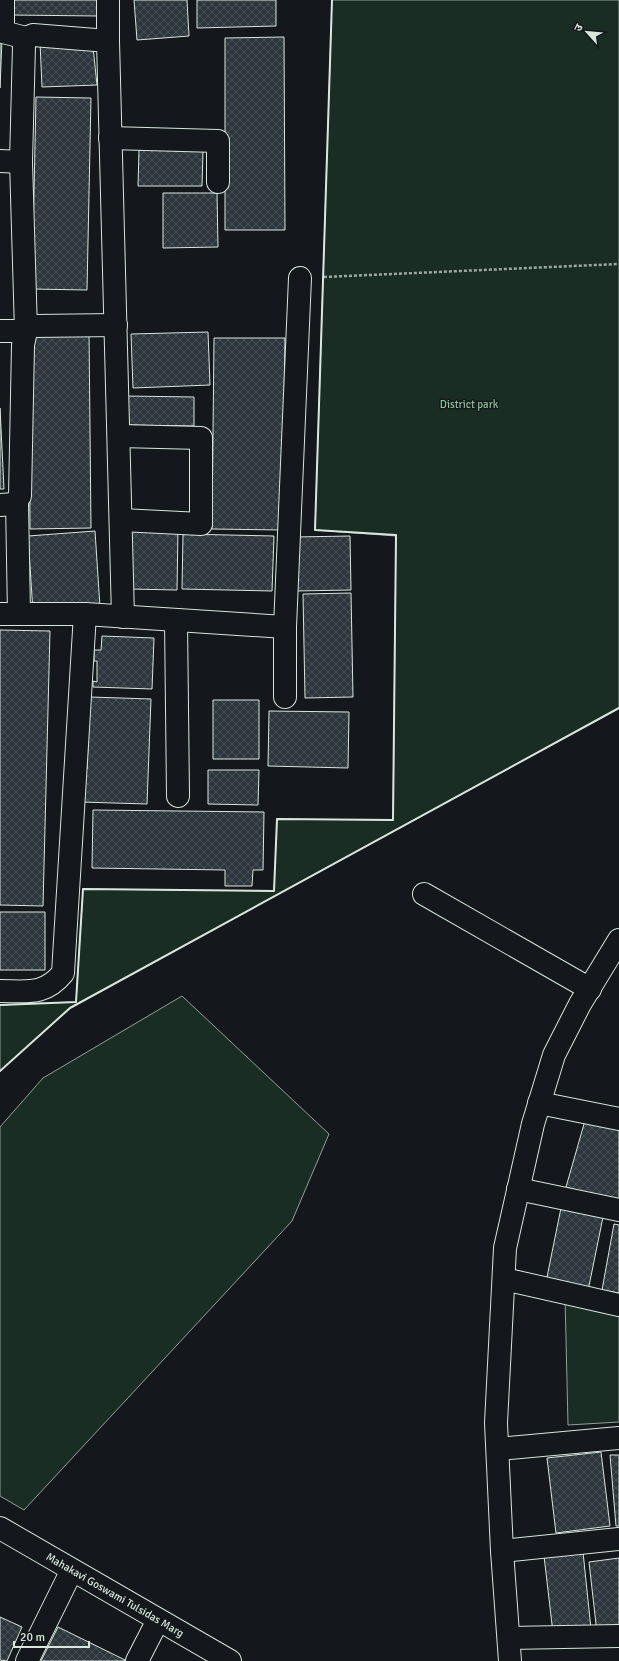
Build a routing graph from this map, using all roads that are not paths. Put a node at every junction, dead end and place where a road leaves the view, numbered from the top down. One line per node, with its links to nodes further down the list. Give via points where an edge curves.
1 (3, 0): 3 (street, via 3,32)
2 (108, 0): 4 (street)
3 (26, 38): 4 (street, via 33,35); 7 (street)
4 (108, 42): 5 (street)
5 (110, 138): 8 (street, via 218,141); 10 (street)
6 (0, 162): 7 (street)
7 (21, 162): 11 (street)
8 (218, 182)
9 (300, 278): 20 (street)
10 (116, 325): 11 (street, via 33,326); 13 (street)
11 (26, 330): 12 (street); 14 (street, via 23,345 20,496)
12 (0, 331)
13 (119, 436): 15 (street); 15 (street, via 201,438 201,524)
14 (8, 504): 16 (street)
15 (121, 520): 18 (street)
16 (9, 614): 17 (street)
17 (85, 614): 18 (street); 26 (street, via 64,973 54,984 39,990)
18 (123, 617): 19 (street)
19 (176, 620): 20 (street); 22 (street)
20 (285, 627): 21 (street)
21 (285, 697)
22 (178, 796)
23 (424, 894): 25 (street)
24 (617, 947): 25 (street)
25 (590, 989): 27 (street, via 554,1055)
26 (0, 991)
27 (539, 1102): 28 (street); 29 (street)
28 (619, 1119)
29 (518, 1189): 30 (street); 31 (street, via 505,1248)
30 (619, 1210)
31 (504, 1279): 32 (street); 34 (street, via 496,1423)
32 (619, 1305)
33 (619, 1438): 34 (street)
34 (498, 1449): 37 (street)
35 (0, 1528): 38 (street, Mahakavi Goswami Tulsidas Marg)
36 (619, 1539): 37 (street)
37 (502, 1551): 41 (street)
38 (72, 1570): 39 (street, Mahakavi Goswami Tulsidas Marg); 42 (street)
39 (158, 1620): 43 (street); 44 (street, Mahakavi Goswami Tulsidas Marg)
40 (619, 1636): 41 (street)
41 (509, 1638): 45 (street)
42 (27, 1661)
43 (137, 1661)
44 (230, 1661)
45 (510, 1661)

